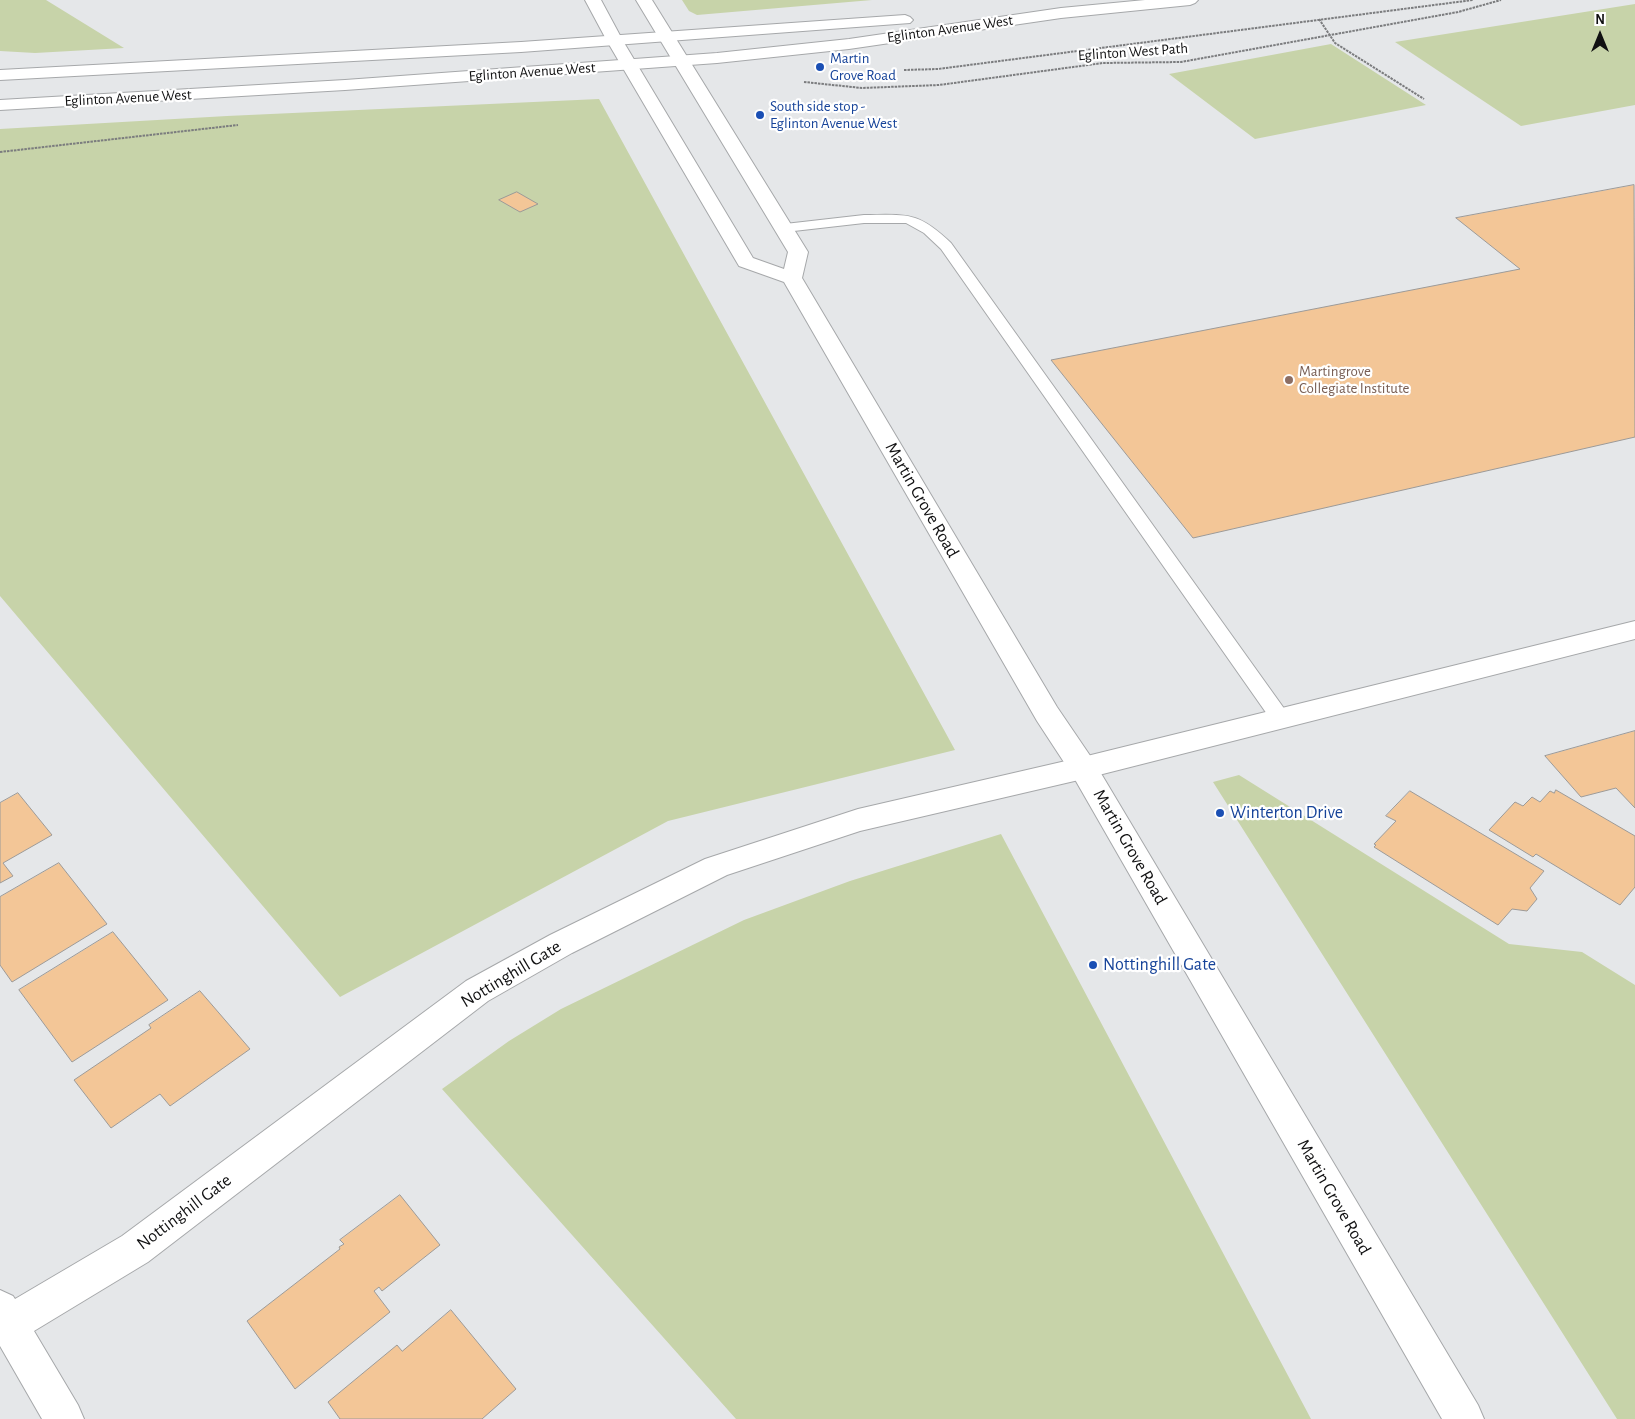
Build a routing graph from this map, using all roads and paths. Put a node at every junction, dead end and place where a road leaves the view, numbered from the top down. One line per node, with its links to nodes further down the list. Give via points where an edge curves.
1 (593, 0): 10 (main road)
2 (644, 0): 9 (main road)
3 (1190, 0): 6 (main road, Eglinton Avenue West)
4 (1473, 0): 7 (path)
5 (1501, 0): 8 (path, Eglinton West Path, via 1458,12)
6 (1062, 13): 9 (main road, Eglinton Avenue West, via 840,23); 11 (main road, Eglinton Avenue West, via 849,44)
7 (1319, 19): 8 (path); 13 (path, via 938,68)
8 (1330, 35): 15 (path, Eglinton West Path, via 1181,62 1103,62 939,85 862,88); 16 (path, via 1335,43)
9 (667, 38): 10 (main road, Eglinton Avenue West); 11 (main road)
10 (615, 41): 12 (main road); 14 (main road, Eglinton Avenue West)
11 (681, 60): 12 (main road, Eglinton Avenue West); 18 (main road)
12 (629, 64): 17 (main road, Eglinton Avenue West); 19 (main road, via 746,262)
13 (898, 70)
14 (0, 75)
15 (797, 81)
16 (1424, 99)
17 (0, 105)
18 (785, 228): 19 (main road, via 798,252); 21 (lane, via 864,219 909,219 929,230 946,246)
19 (792, 278): 22 (main road, Martin Grove Road, via 1047,714)
20 (1635, 630): 21 (main road)
21 (1281, 719): 22 (main road)
22 (1084, 768): 23 (main road, Nottinghill Gate, via 858,820 716,867 561,944 477,991 135,1249); 25 (main road, Martin Grove Road)
23 (5, 1317): 24 (main road)
24 (64, 1419)
25 (1464, 1419)

